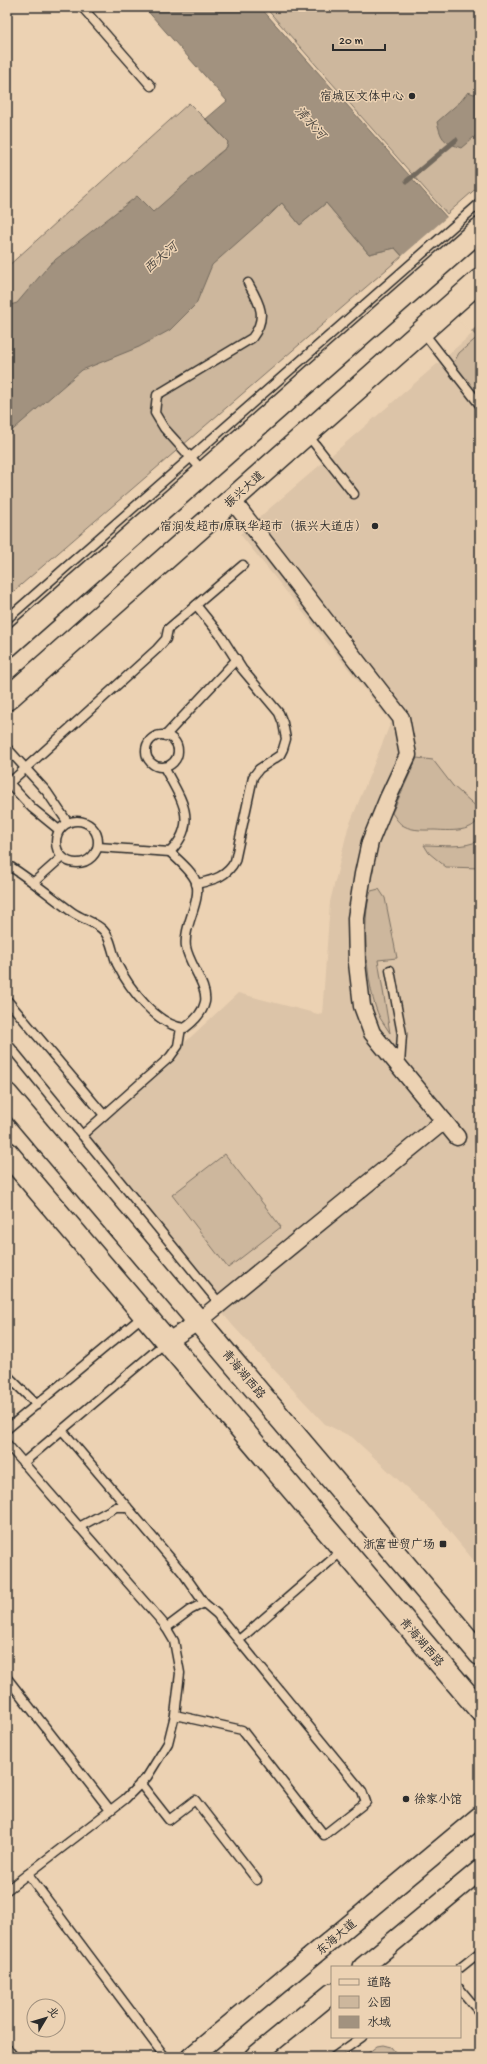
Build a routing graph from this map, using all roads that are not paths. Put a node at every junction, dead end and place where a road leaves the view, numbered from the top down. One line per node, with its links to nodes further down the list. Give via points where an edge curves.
1 (82, 7): 2 (lane)
2 (151, 86)
3 (480, 203): 10 (lane)
4 (480, 229): 10 (main road)
5 (480, 280): 7 (main road, 振兴大道)
6 (248, 283): 10 (lane, via 260,305 262,320 252,338 157,395 155,413 164,428)
7 (422, 331): 8 (lane); 9 (main road, 振兴大道)
8 (480, 405)
9 (306, 434): 11 (lane); 12 (main road, 振兴大道)
10 (197, 465): 15 (lane); 16 (main road)
11 (354, 494)
12 (232, 500): 18 (main road, 振兴大道); 36 (street, via 401,718 408,756 370,842 356,918 357,963 362,1006 372,1033)
13 (242, 565): 14 (lane)
14 (196, 605): 17 (lane); 22 (lane, via 168,629 166,638 157,649)
15 (7, 619)
16 (7, 646)
17 (236, 659): 19 (lane); 31 (lane, via 279,713 286,739 280,755 259,769 253,777 231,870 213,880)
18 (7, 699)
19 (165, 736): 21 (lane, via 176,743 177,753 173,762); 21 (lane, via 153,738 148,742 146,752 147,758 154,765)
20 (7, 748): 22 (lane)
21 (164, 767): 27 (lane, via 187,815 186,824)
22 (25, 768): 23 (lane); 24 (lane, via 47,792)
23 (8, 783): 25 (lane, via 32,808)
24 (68, 823): 25 (lane); 26 (lane, via 82,821 88,824 98,835)
25 (59, 830): 28 (lane, via 56,844)
26 (98, 847): 27 (lane); 28 (lane, via 94,856 82,863 68,861)
27 (170, 852): 31 (lane, via 194,877)
28 (62, 857): 30 (lane)
29 (11, 867): 30 (lane)
30 (34, 882): 34 (lane, via 71,911 104,931 116,963 142,1002 167,1022)
31 (196, 884): 34 (lane, via 196,898 186,929 186,940 190,961 204,991 205,1002 192,1023)
32 (390, 970): 36 (lane, via 402,1034)
33 (7, 1000): 38 (lane)
34 (181, 1028): 38 (lane, via 178,1046 170,1057)
35 (7, 1043): 40 (lane)
36 (400, 1068): 39 (street)
37 (7, 1095): 45 (main road, 青海湖西路)
38 (104, 1115): 40 (lane)
39 (444, 1122): 41 (street); 43 (street)
40 (82, 1135): 43 (lane)
41 (457, 1137)
42 (7, 1153): 44 (main road, 青海湖西路)
43 (220, 1304): 45 (street)
44 (144, 1315): 46 (main road, 青海湖西路); 48 (lane)
45 (199, 1321): 46 (street); 59 (main road, 青海湖西路)
46 (166, 1342): 50 (lane); 55 (main road, 青海湖西路)
47 (7, 1375): 48 (lane)
48 (36, 1405): 49 (lane)
49 (7, 1429)
50 (62, 1430): 52 (lane); 53 (lane)
51 (7, 1444): 52 (lane)
52 (23, 1463): 54 (lane)
53 (127, 1507): 54 (lane, via 116,1507); 56 (lane, via 183,1573)
54 (79, 1527): 57 (lane)
55 (343, 1550): 58 (lane); 61 (main road, 青海湖西路)
56 (204, 1603): 57 (lane); 58 (lane)
57 (166, 1628): 62 (lane, via 174,1641 180,1673)
58 (239, 1640): 62 (lane, via 362,1791 366,1802 324,1835 242,1730)
59 (480, 1654)
60 (7, 1678): 64 (lane)
61 (480, 1710)
62 (175, 1715): 63 (lane, via 168,1743 147,1777)
63 (140, 1783): 64 (lane); 68 (lane, via 169,1820 195,1800)
64 (110, 1810): 67 (lane)
65 (480, 1816): 80 (street, 东海大道)
66 (480, 1870): 71 (street)
67 (28, 1874): 69 (lane); 79 (lane)
68 (257, 1880)
69 (7, 1890)
70 (480, 1952): 72 (lane)
71 (364, 1966)
72 (461, 1967)
73 (461, 1990): 75 (lane)
74 (331, 1994): 81 (street)
75 (480, 2013)
76 (361, 2038): 82 (lane)
77 (7, 2048): 78 (lane)
78 (14, 2057)
79 (165, 2057)
80 (191, 2057)
81 (254, 2057)
82 (334, 2057)

